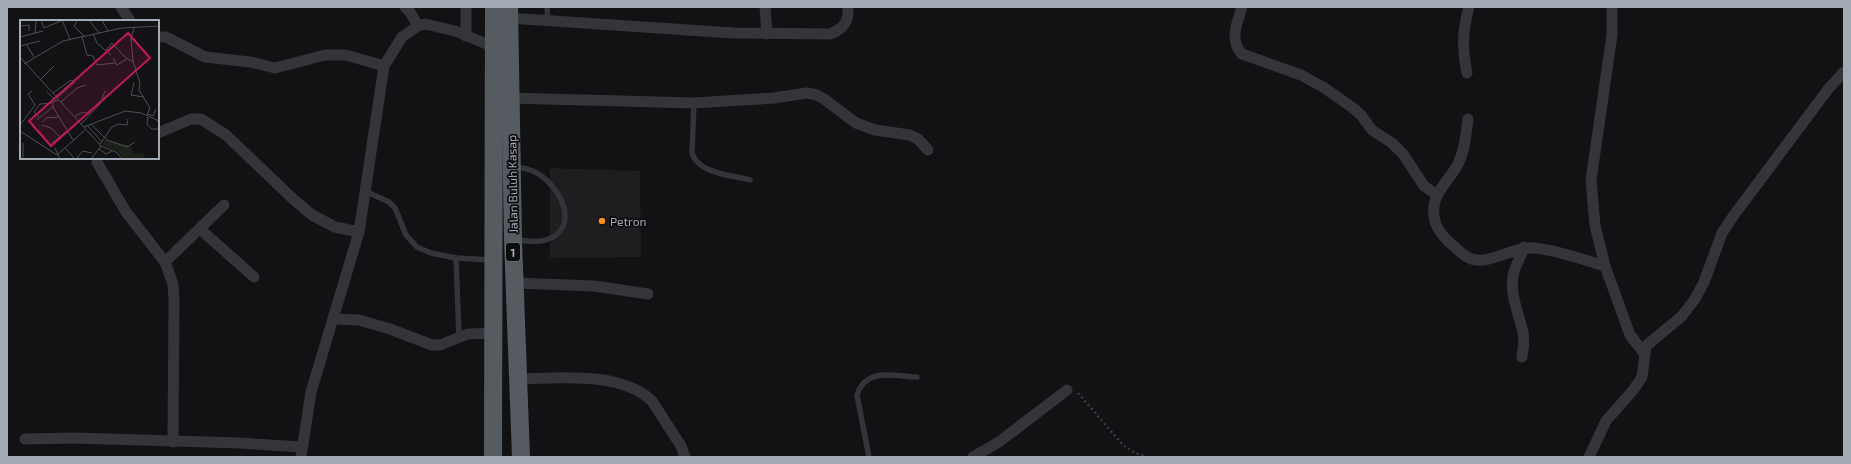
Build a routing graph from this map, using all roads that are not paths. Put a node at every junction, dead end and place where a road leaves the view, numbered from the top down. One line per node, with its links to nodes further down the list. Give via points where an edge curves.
1 (121, 7): 12 (street)
2 (405, 7): 14 (street)
3 (466, 7): 16 (street)
4 (494, 7): 18 (highway, Jalan Buluh Kasap / 1)
5 (547, 7): 13 (lane)
6 (764, 7): 15 (street)
7 (848, 7): 15 (street, via 848,17 844,25 830,34)
8 (1242, 7): 31 (street, via 1233,38 1236,48 1242,54 1301,74 1353,108 1372,130 1403,154 1424,186)
9 (1469, 7): 21 (street, via 1463,28 1463,52)
10 (1612, 7): 40 (street, via 1612,35 1590,180 1595,226)
11 (509, 12): 13 (street); 22 (highway, Jalan Buluh Kasap / 1)
12 (129, 20)
13 (548, 21): 15 (street)
14 (418, 26): 16 (street, via 437,26); 19 (street, via 402,37)
15 (767, 34)
16 (466, 36): 18 (street)
17 (159, 37): 19 (street, via 166,36 205,57 250,62 275,68 325,55 346,55)
18 (494, 47): 38 (highway, Jalan Buluh Kasap / 1)
19 (384, 66): 30 (street)
20 (1844, 72): 47 (street, via 1829,88 1722,233 1695,299 1682,316 1646,346)
21 (1467, 73)
22 (510, 98): 23 (street); 28 (highway, Jalan Buluh Kasap / 1)
23 (694, 103): 26 (street, via 774,98 807,93 817,95 856,123 875,130 910,135 918,139); 29 (lane, via 694,160 699,166 707,169)
24 (1468, 119): 31 (street, via 1462,155)
25 (159, 133): 34 (street, via 191,119 201,119 231,140 312,215 335,227)
26 (928, 150)
27 (97, 162): 39 (street, via 126,212)
28 (511, 166): 35 (highway, Jalan Buluh Kasap / 1); 35 (lane, via 540,175 553,186 566,212 556,235 545,240)
29 (750, 180)
30 (365, 191): 34 (street); 37 (lane, via 380,196 392,205 406,235 417,247)
31 (1437, 195): 36 (street, via 1433,212 1437,228 1468,258 1477,261 1487,260)
32 (224, 205): 33 (street)
33 (200, 230): 39 (street); 41 (street)
34 (359, 232): 44 (street)
35 (513, 240): 42 (highway, Jalan Buluh Kasap / 1)
36 (1524, 247): 40 (street); 48 (street, via 1516,264 1512,289 1513,302 1524,335)
37 (456, 258): 38 (lane); 46 (lane)
38 (493, 260): 45 (highway, Jalan Buluh Kasap / 1)
39 (165, 262): 53 (street, via 173,284 174,299)
40 (1605, 266): 47 (street, via 1630,335)
41 (254, 277)
42 (515, 283): 43 (street, via 594,286); 50 (highway, Jalan Buluh Kasap / 1)
43 (648, 294)
44 (334, 319): 46 (street, via 372,323 432,346); 54 (street, via 311,392)
45 (494, 333): 46 (street); 55 (highway, Jalan Buluh Kasap / 1)
46 (459, 337)
47 (1644, 353): 60 (street, via 1642,377 1606,421)
48 (1522, 357)
49 (917, 377): 58 (lane, via 875,376 860,386 857,395)
50 (518, 378): 56 (highway, Jalan Buluh Kasap / 1); 57 (street, via 603,379 621,382 652,401)
51 (1067, 390): 59 (street, via 999,442)
52 (26, 439): 53 (street)
53 (173, 442): 54 (street, via 247,444)
54 (301, 452)
55 (493, 457)
56 (521, 457)
57 (685, 457)
58 (869, 457)
59 (973, 457)
60 (1589, 457)

